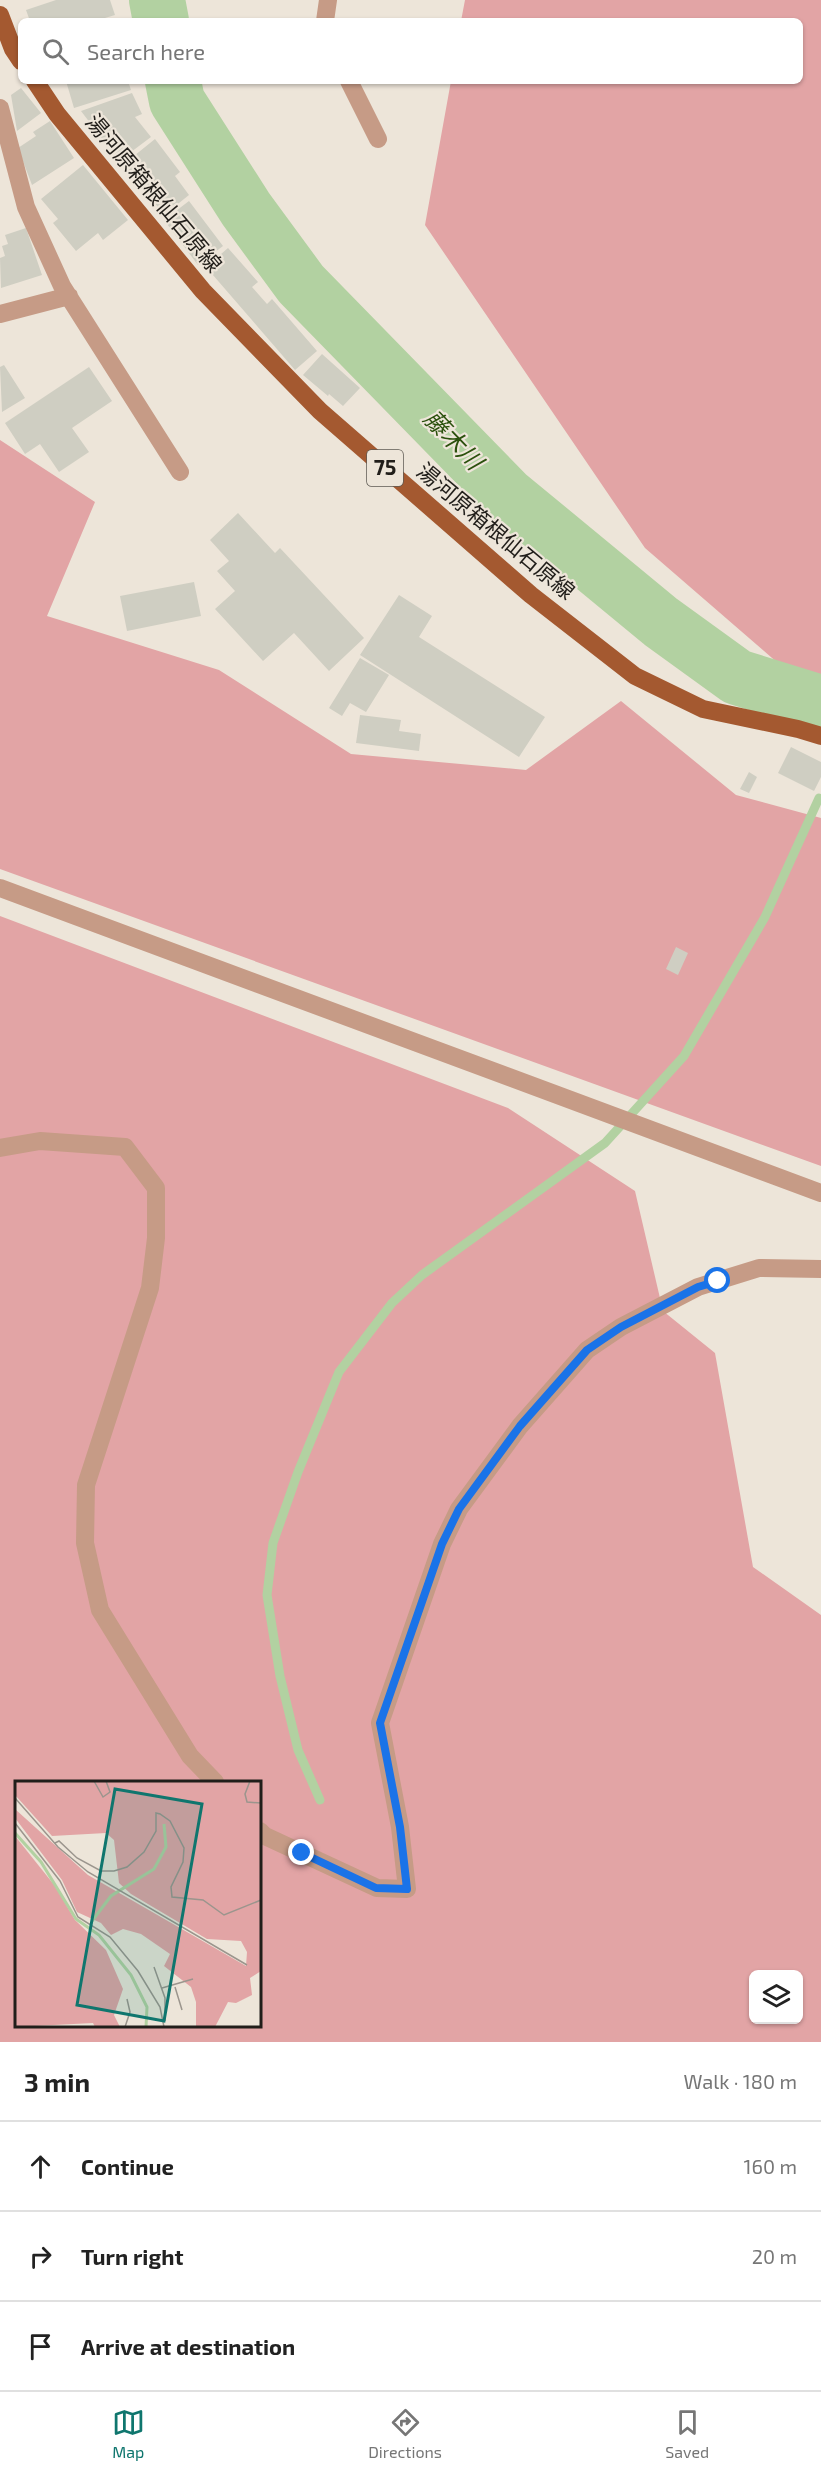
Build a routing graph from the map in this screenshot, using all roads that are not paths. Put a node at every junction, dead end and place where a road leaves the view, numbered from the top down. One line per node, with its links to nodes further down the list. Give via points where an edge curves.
1 (328, 0): 3 (street)
2 (0, 15): 4 (main road)
3 (325, 18)
4 (18, 56)
5 (37, 84): 12 (main road, 湯河原箱根仙石原線 / 75, via 57,114 203,291 320,411 531,595 634,676 703,709)
6 (350, 84): 8 (street)
7 (0, 108): 9 (street, via 27,207)
8 (378, 139)
9 (69, 296): 10 (street); 11 (street)
10 (0, 314)
11 (180, 472)
12 (821, 736)
13 (0, 888): 15 (street)
14 (0, 1148): 17 (street, via 40,1141 125,1147 156,1188 150,1288 86,1485 85,1543 100,1610 190,1756)
15 (821, 1193)
16 (821, 1269): 18 (street, via 759,1268 698,1287 621,1327 587,1350 527,1417 459,1509 442,1544 380,1723 400,1827 407,1889 376,1888)
17 (214, 1781)
18 (261, 1832)

